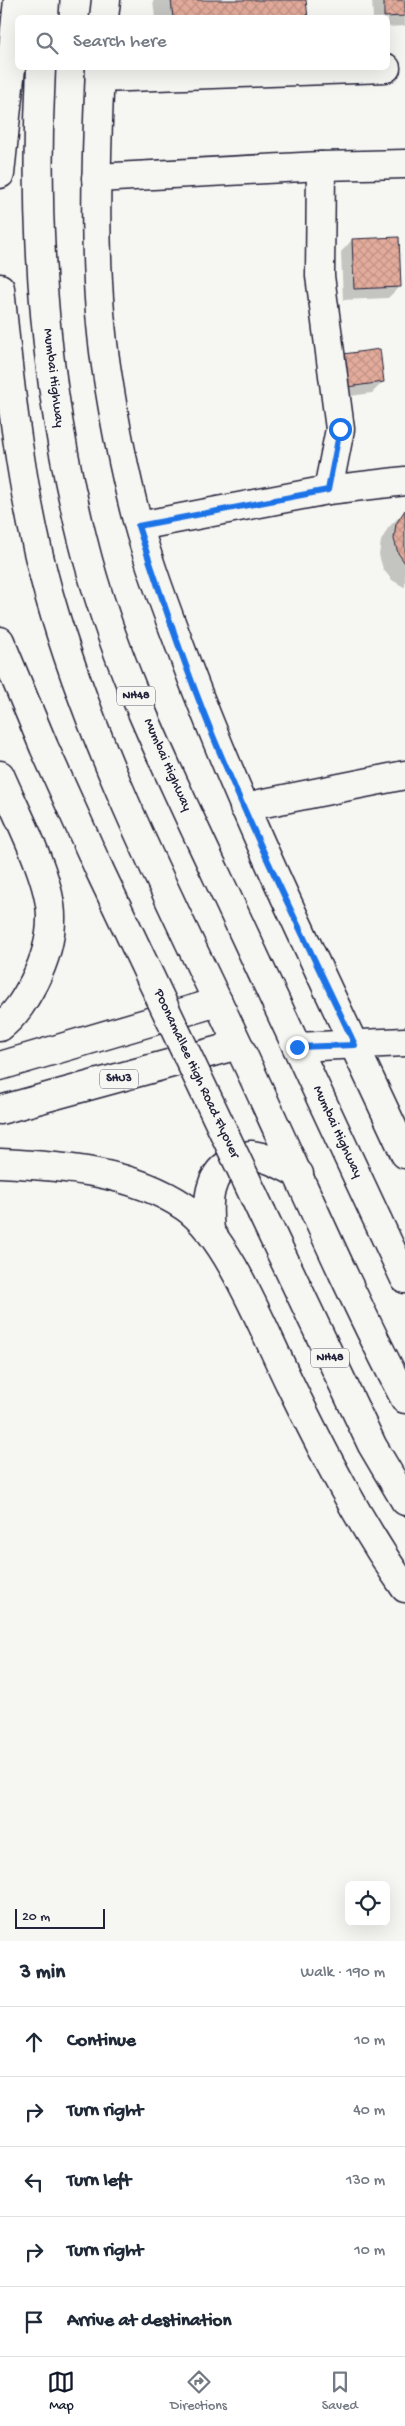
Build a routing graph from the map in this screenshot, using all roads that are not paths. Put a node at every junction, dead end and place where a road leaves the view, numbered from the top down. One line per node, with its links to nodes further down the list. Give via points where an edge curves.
1 (18, 0): 4 (main road)
2 (45, 0): 5 (main road)
3 (106, 0): 6 (main road)
4 (16, 15)
5 (44, 15)
6 (104, 15)
7 (15, 29): 15 (main road)
8 (390, 67): 9 (main road)
9 (405, 67)
10 (41, 70): 30 (main road, Mumbai Highway / NH48, via 38,177 41,268 51,371 65,460 83,543 103,610 160,753)
11 (244, 70): 12 (main road)
12 (100, 73): 16 (main road)
13 (405, 164): 14 (main road)
14 (321, 166): 16 (main road); 19 (main road, via 320,276 340,429)
15 (0, 174)
16 (96, 178): 20 (main road, via 106,364)
17 (0, 288): 25 (main road, via 20,459 49,594 100,742)
18 (405, 481): 19 (main road)
19 (328, 490): 20 (main road)
20 (138, 526): 24 (main road, via 213,735)
21 (0, 641): 39 (main road, Poonamallee High Road Flyover / NH48, bridge, via 99,869 372,1445)
22 (0, 775): 26 (main road, via 38,865 49,896 51,918 49,944 39,971 23,1004)
23 (405, 775): 24 (main road)
24 (244, 807): 29 (main road)
25 (218, 1002): 28 (main road); 31 (main road)
26 (0, 1027)
27 (405, 1042): 29 (main road)
28 (238, 1045): 32 (main road, SHU3); 35 (main road)
29 (355, 1045): 30 (main road); 33 (main road)
30 (297, 1047): 37 (main road, Mumbai Highway / NH48)
31 (0, 1066)
32 (0, 1110)
33 (405, 1154)
34 (0, 1163): 36 (main road, via 81,1170 130,1181 186,1207)
35 (298, 1174): 36 (main road, via 272,1160 249,1155 228,1163 213,1180 207,1206); 38 (main road)
36 (210, 1230): 40 (main road, via 234,1269 351,1504)
37 (405, 1279)
38 (405, 1399)
39 (405, 1501)
40 (405, 1588)

